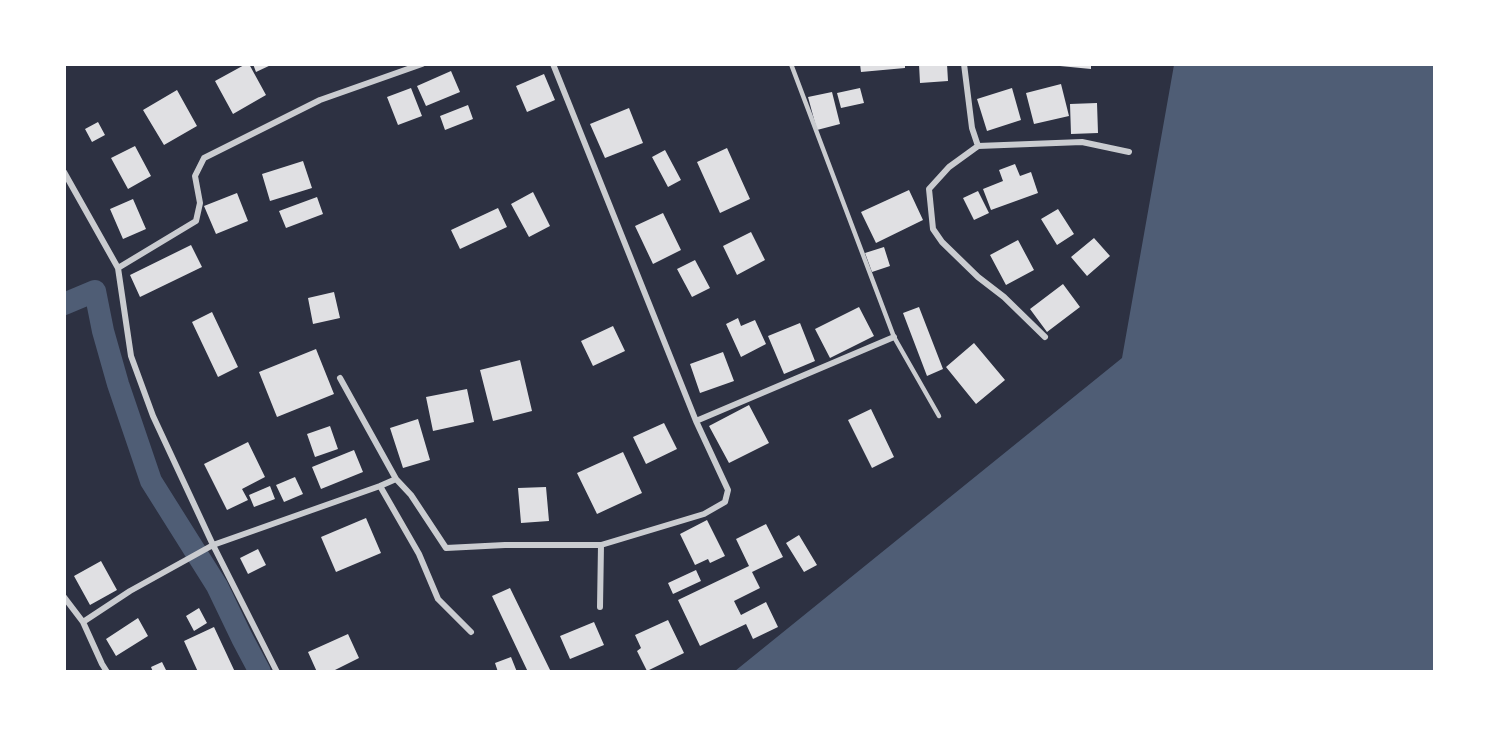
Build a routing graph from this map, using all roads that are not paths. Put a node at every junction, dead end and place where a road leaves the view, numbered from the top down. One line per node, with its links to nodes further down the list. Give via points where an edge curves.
1 (422, 64): 8 (street, via 320,100 204,158 195,176 200,202 196,221)
2 (553, 64): 13 (street)
3 (791, 64): 9 (lane)
4 (964, 64): 5 (street)
5 (978, 146): 6 (street, via 1082,142); 10 (street, via 949,167 929,189 933,229 978,277)
6 (1129, 152)
7 (64, 172): 8 (street)
8 (118, 268): 16 (street, via 131,356 153,416)
9 (894, 337): 12 (lane); 13 (street)
10 (1045, 337)
11 (340, 378): 14 (street)
12 (939, 416)
13 (696, 421): 17 (street, via 728,490 725,502 704,514)
14 (396, 479): 15 (street); 17 (street, via 447,548)
15 (380, 486): 16 (street); 21 (street, via 419,554 438,599)
16 (213, 545): 20 (street); 23 (street)
17 (601, 545): 19 (street)
18 (64, 597): 20 (street)
19 (600, 607)
20 (83, 622): 22 (street)
21 (471, 632)
22 (107, 672)
23 (277, 672)

